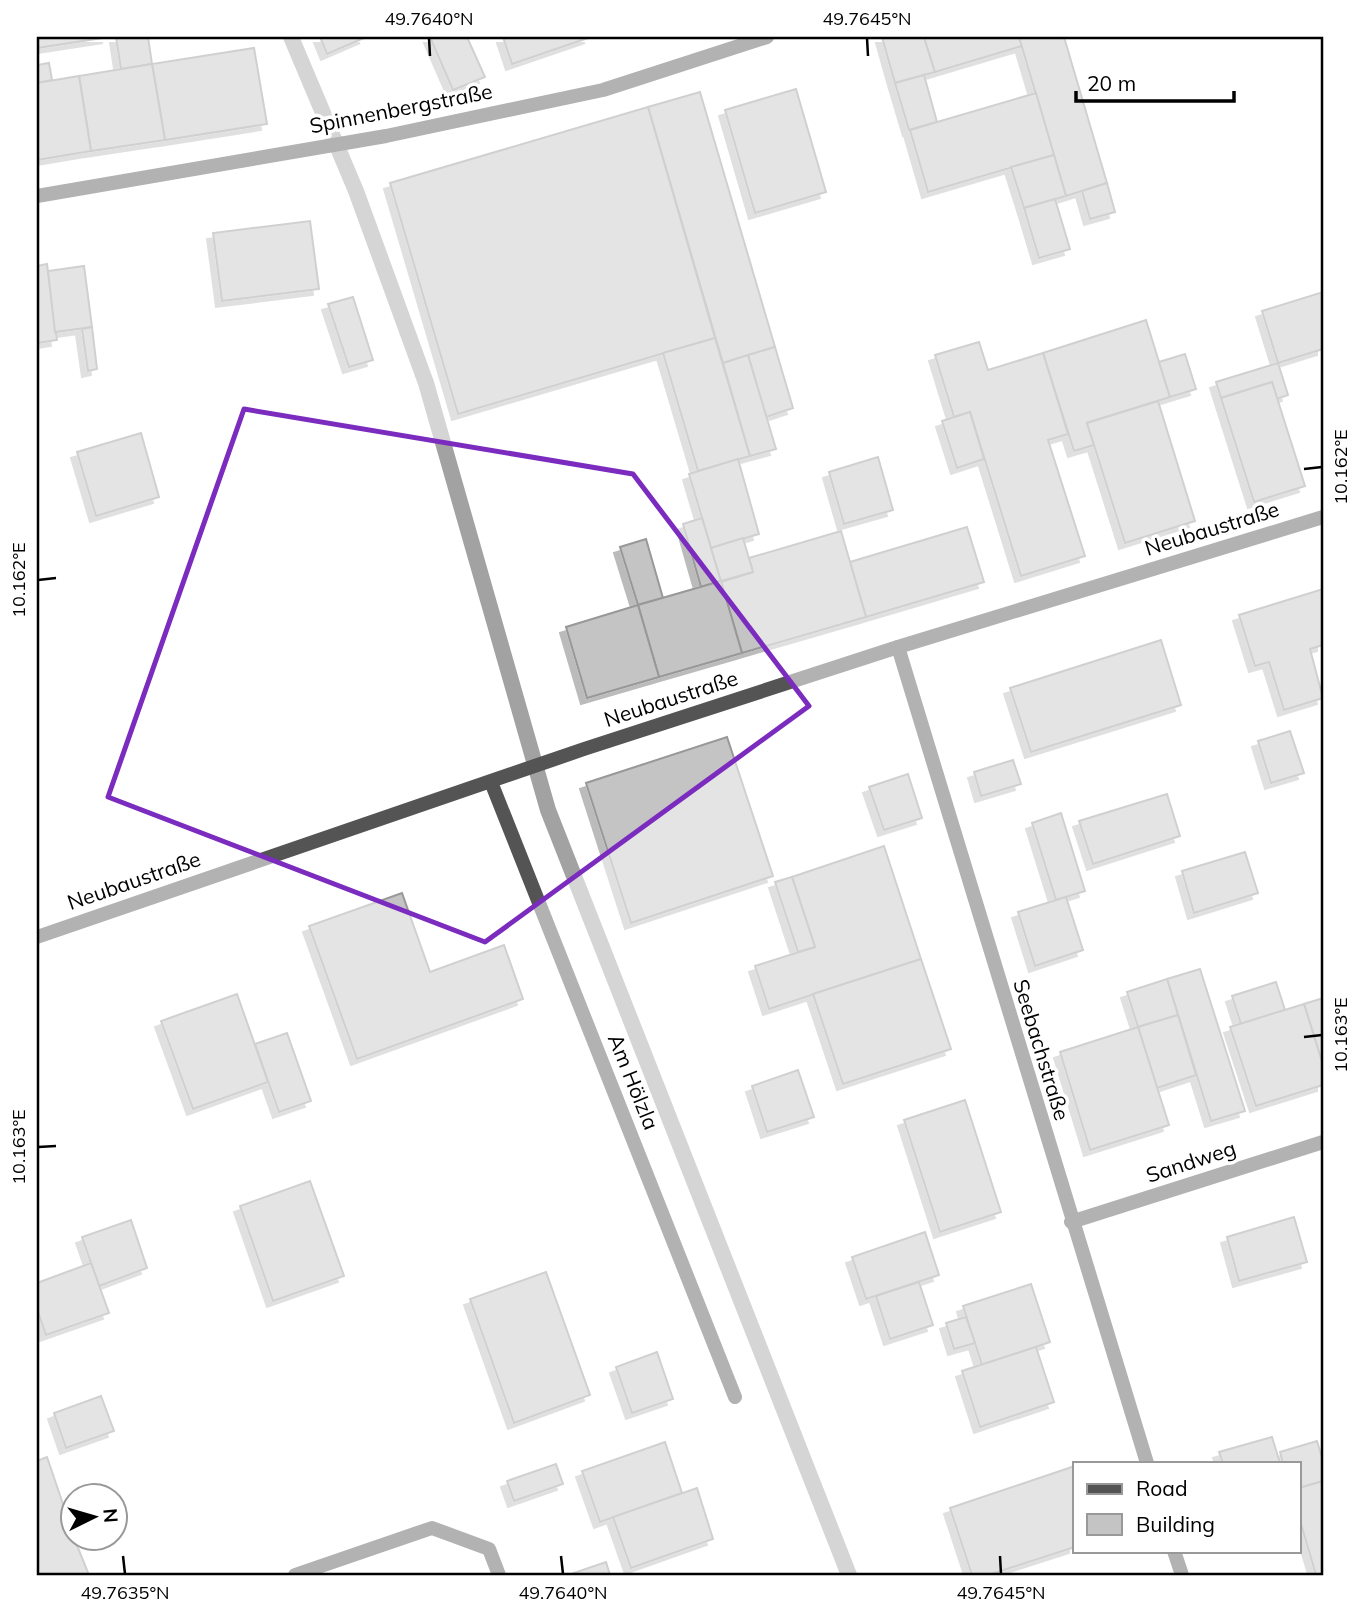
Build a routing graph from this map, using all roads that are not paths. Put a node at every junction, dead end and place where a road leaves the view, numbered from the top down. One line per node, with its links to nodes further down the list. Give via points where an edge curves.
1 (768, 37): 2 (street, Spinnenbergstraße, via 603,90 386,136)
2 (37, 195)
3 (1323, 517): 4 (street, Neubaustraße)
4 (898, 648): 5 (street, Neubaustraße); 8 (street, Seebachstraße)
5 (491, 782): 6 (street, Neubaustraße); 9 (street, Am Hölzla)
6 (37, 937)
7 (1323, 1142): 8 (street, Sandweg)
8 (1071, 1222): 10 (street, Seebachstraße)
9 (735, 1397)
10 (1147, 1462)
11 (1174, 1552): 14 (street)
12 (295, 1575): 13 (street, via 432,1528 489,1549)
13 (499, 1575)
14 (1182, 1575)

